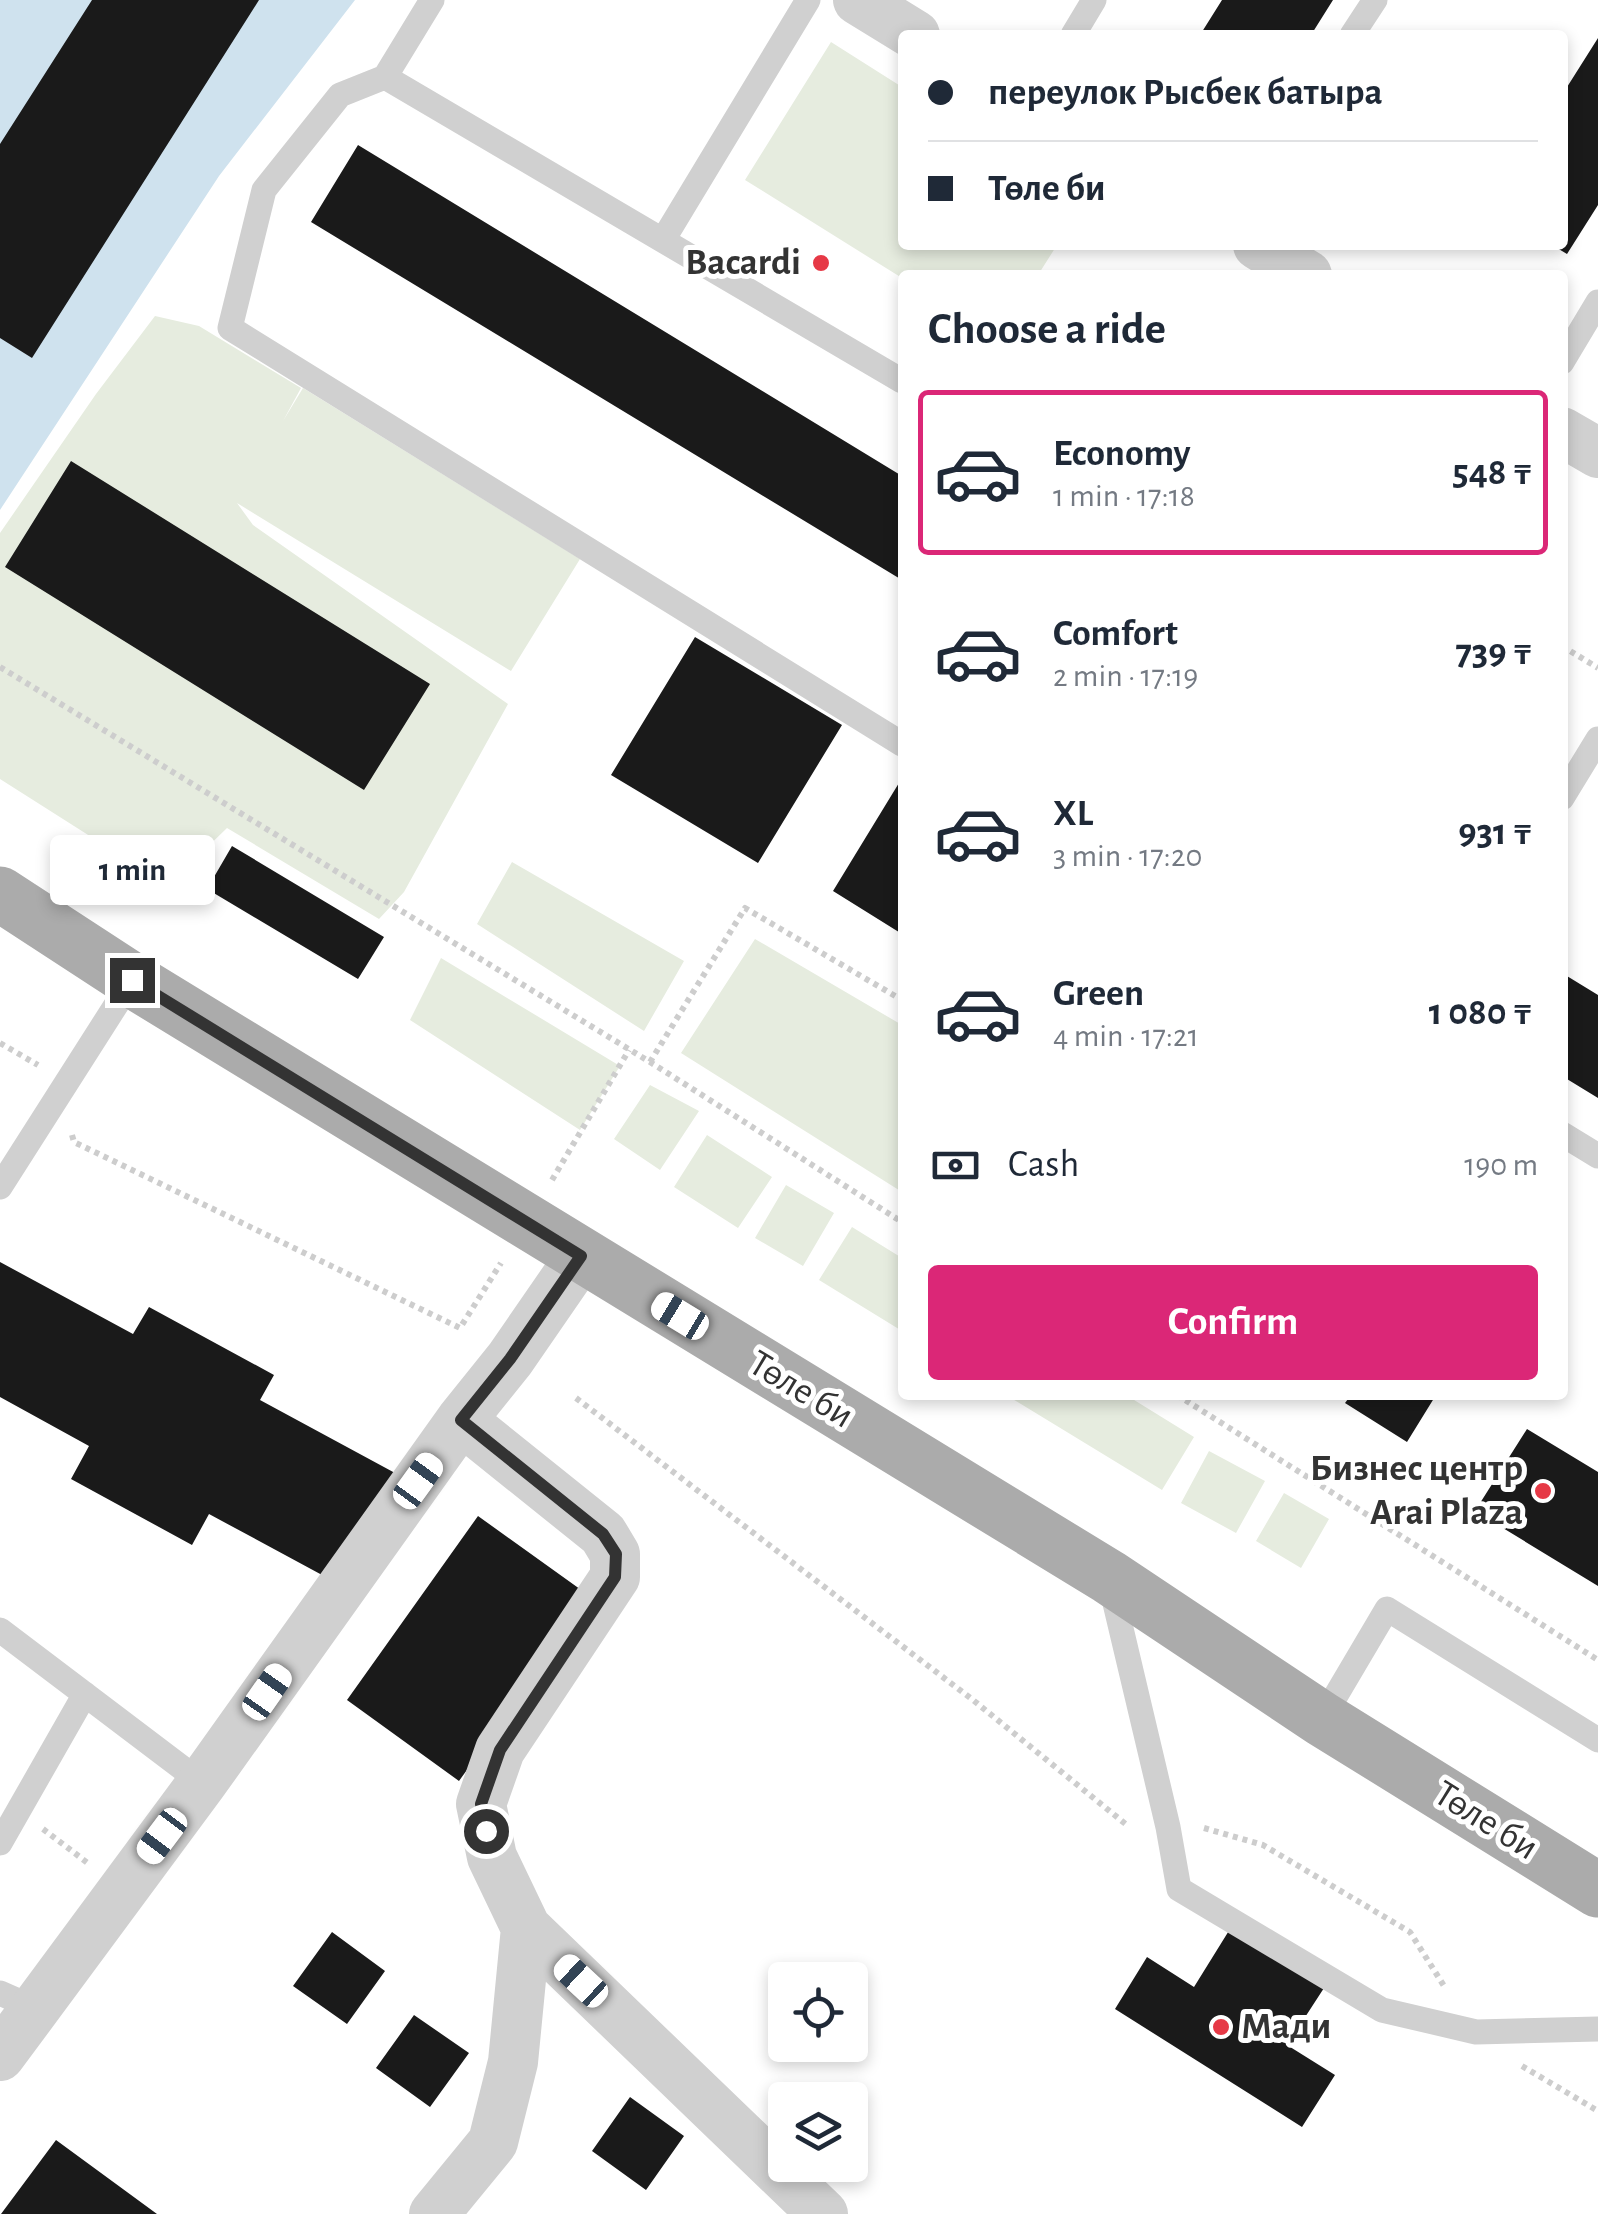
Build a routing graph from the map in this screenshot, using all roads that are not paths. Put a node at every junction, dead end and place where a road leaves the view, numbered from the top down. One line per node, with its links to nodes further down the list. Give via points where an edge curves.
1 (432, 0): 9 (lane)
2 (808, 0): 10 (lane)
3 (858, 0): 6 (street)
4 (1094, 0): 7 (lane)
5 (1375, 0): 8 (lane)
6 (908, 30)
7 (1075, 30)
8 (1355, 30)
9 (385, 77): 10 (lane); 19 (lane, via 340,95 264,190 230,328)
10 (662, 240): 15 (lane)
11 (1266, 250): 12 (street)
12 (1299, 270)
13 (1598, 302): 14 (lane)
14 (1568, 352)
15 (898, 379)
16 (1568, 436): 17 (street)
17 (1598, 454)
18 (1598, 740): 20 (lane)
19 (898, 742)
20 (1568, 788)
21 (0, 894): 22 (main road, Төле би)
22 (132, 980): 25 (lane); 26 (main road, Төле би)
23 (1568, 1138): 24 (lane)
24 (1598, 1156)
25 (0, 1187)
26 (581, 1256): 27 (street); 28 (main road, Төле би)
27 (461, 1420): 33 (street); 36 (street, via 603,1534 616,1554 615,1577 500,1750 481,1804 492,1857)
28 (1109, 1578): 31 (main road, Төле би); 38 (lane, via 1180,1888 1382,2010 1476,2032)
29 (0, 1630): 30 (lane)
30 (85, 1694): 33 (lane); 34 (lane)
31 (1322, 1719): 32 (lane, via 1387,1609); 35 (main road, Төле би)
32 (1598, 1740)
33 (202, 1783): 37 (street, via 122,1888)
34 (0, 1843)
35 (1598, 1890)
36 (526, 1928): 40 (street, via 512,2062 493,2142); 41 (street)
37 (17, 2000): 39 (street)
38 (1598, 2029)
39 (0, 2056)
40 (434, 2214)
41 (823, 2214)

